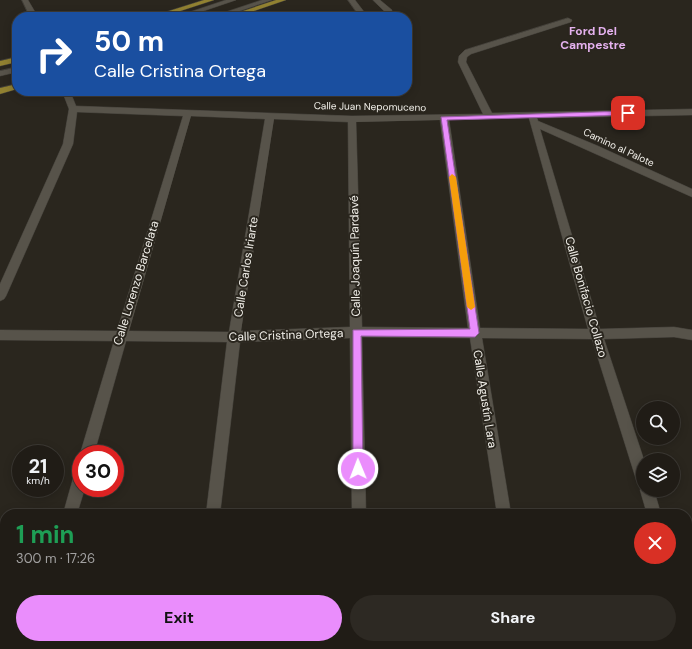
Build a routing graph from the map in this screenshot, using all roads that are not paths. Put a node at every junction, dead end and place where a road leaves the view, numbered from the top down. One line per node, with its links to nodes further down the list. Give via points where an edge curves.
1 (25, 0): 8 (street)
2 (211, 0): 9 (main road)
3 (233, 0): 10 (street)
4 (269, 0): 11 (street)
5 (283, 0): 12 (main road)
6 (351, 0): 13 (street)
7 (376, 0): 14 (street)
8 (31, 12)
9 (171, 12)
10 (195, 12)
11 (231, 12)
12 (245, 12)
13 (360, 12)
14 (389, 12)
15 (568, 20): 29 (street, via 468,52 463,56 462,62)
16 (12, 60): 17 (main road)
17 (0, 64)
18 (12, 70): 19 (street)
19 (0, 74)
20 (12, 77): 21 (street)
21 (0, 81)
22 (12, 87): 23 (main road)
23 (0, 91)
24 (68, 96): 25 (street)
25 (72, 109): 26 (street, Calle Juan Nepomuceno); 34 (street, via 68,144)
26 (188, 112): 28 (street, Calle Juan Nepomuceno); 40 (street, Calle Lorenzo Barcelata)
27 (692, 112): 32 (street, Calle Juan Nepomuceno)
28 (270, 115): 31 (street, Calle Juan Nepomuceno); 41 (street, Calle Carlos Iriarte)
29 (489, 116): 30 (street, Calle Juan Nepomuceno); 32 (street, Calle Juan Nepomuceno)
30 (444, 118): 31 (street, Calle Juan Nepomuceno); 36 (street, Calle Agustín Lara)
31 (352, 119): 35 (street, Calle Joaquín Pardavé)
32 (534, 119): 33 (street, Camino al Palote); 37 (street, Calle Bonifacio Collazo)
33 (692, 193)
34 (0, 296)
35 (356, 332): 36 (street, Calle Cristina Ortega); 41 (street, Calle Cristina Ortega); 48 (street, Calle Joaquín Pardavé)
36 (475, 333): 37 (street, Calle Cristina Ortega); 49 (street, Calle Agustín Lara)
37 (596, 334): 38 (street, Calle Cristina Ortega, via 674,332); 43 (street, Calle Bonifacio Collazo)
38 (692, 335)
39 (0, 336): 40 (street, Calle Cristina Ortega)
40 (120, 337): 41 (street, Calle Cristina Ortega); 42 (street, Calle Lorenzo Barcelata)
41 (234, 337): 47 (street, Calle Carlos Iriarte)
42 (90, 445)
43 (636, 457)
44 (75, 497): 46 (street)
45 (649, 497): 50 (street)
46 (71, 509)
47 (214, 509)
48 (359, 509)
49 (503, 509)
50 (653, 509)

